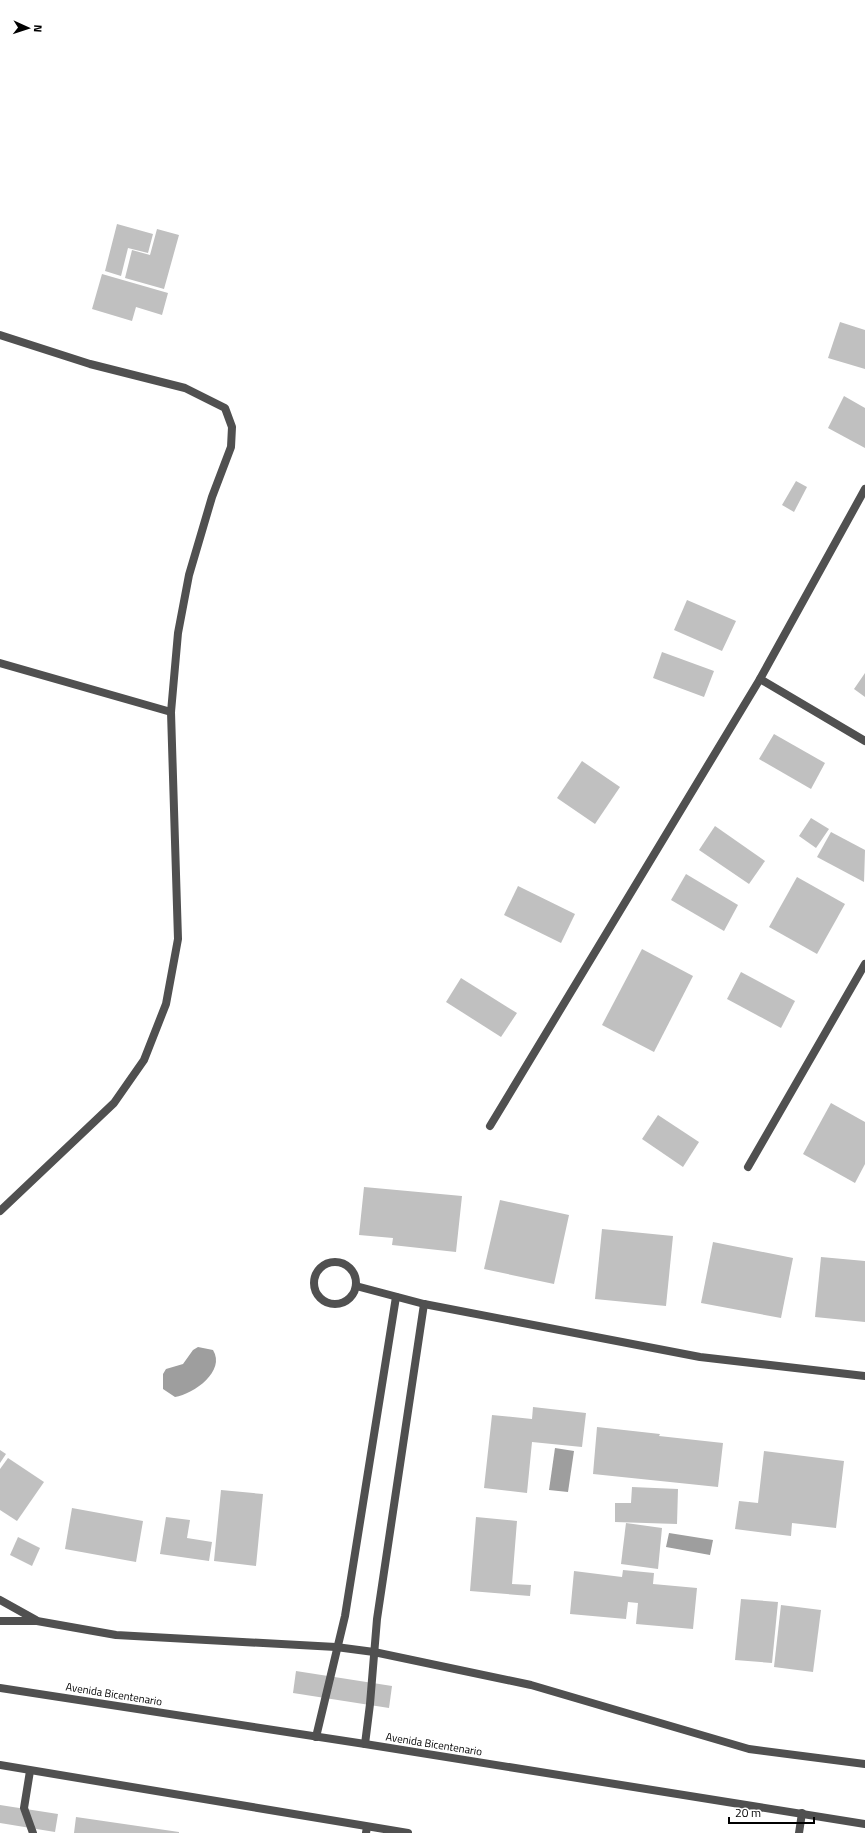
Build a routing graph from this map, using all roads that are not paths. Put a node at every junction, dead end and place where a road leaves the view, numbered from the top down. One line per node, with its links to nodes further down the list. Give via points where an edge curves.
1 (0, 335): 5 (street, via 90,364 185,388 226,408 232,427 231,447 212,497 189,575 178,633)
2 (865, 489): 4 (street)
3 (0, 663): 5 (street)
4 (760, 679): 6 (street); 8 (street)
5 (171, 712): 10 (street, via 178,939 166,1004 144,1060 114,1104)
6 (865, 741)
7 (865, 964): 9 (street)
8 (490, 1126)
9 (748, 1168)
10 (0, 1211)
11 (356, 1286): 11 (street, via 353,1271 341,1262 327,1263 316,1273 314,1287 322,1300 336,1304 350,1299); 12 (street)
12 (396, 1297): 13 (street); 18 (street, via 345,1616)
13 (424, 1304): 14 (street, via 700,1356); 19 (street)
14 (865, 1376)
15 (0, 1600): 17 (street)
16 (0, 1621): 17 (street)
17 (37, 1621): 18 (street, via 116,1635)
18 (336, 1647): 19 (street); 21 (street)
19 (374, 1652): 22 (street); 23 (street, via 532,1685 749,1749)
20 (0, 1688): 21 (street, Avenida Bicentenario)
21 (316, 1737): 22 (street, Avenida Bicentenario)
22 (365, 1744): 26 (street, Avenida Bicentenario)
23 (865, 1764)
24 (0, 1765): 25 (street)
25 (30, 1771): 28 (street); 29 (street, via 24,1808)
26 (802, 1813): 27 (street, Avenida Bicentenario); 31 (street)
27 (865, 1824)
28 (367, 1830): 30 (street)
29 (34, 1833)
30 (408, 1833)
31 (799, 1833)

